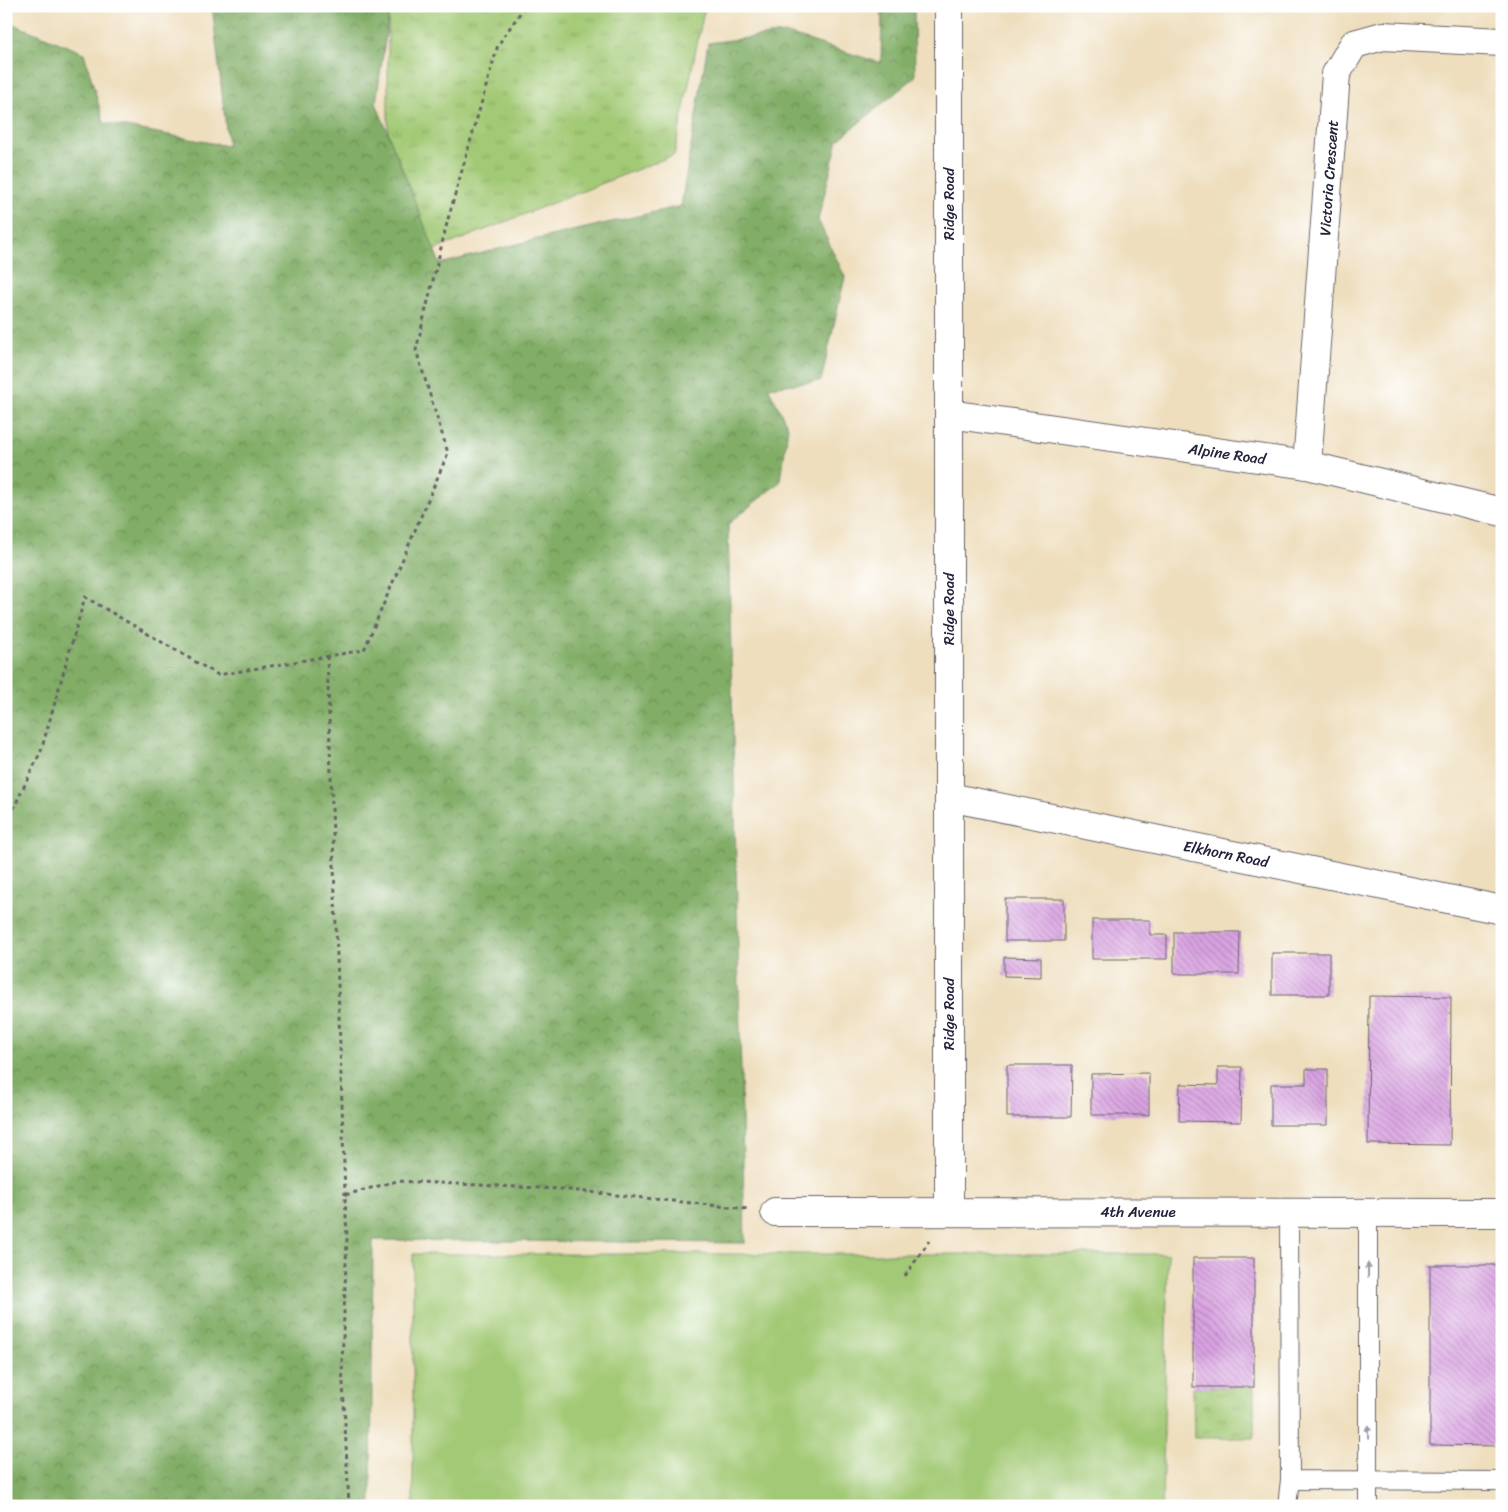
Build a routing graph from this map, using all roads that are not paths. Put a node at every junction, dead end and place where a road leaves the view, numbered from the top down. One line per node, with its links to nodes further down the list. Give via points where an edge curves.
1 (949, 6): 3 (street, Ridge Road)
2 (1502, 42): 4 (street, Victoria Crescent, via 1383,36 1354,44 1336,74)
3 (949, 414): 4 (street, Alpine Road); 6 (street, Ridge Road)
4 (1307, 465): 5 (street, Alpine Road)
5 (1502, 512)
6 (950, 797): 7 (street, Elkhorn Road); 9 (street, Ridge Road)
7 (1502, 910)
8 (775, 1212): 9 (street, 4th Avenue)
9 (950, 1212): 10 (street, 4th Avenue)
10 (1289, 1213): 11 (street, 4th Avenue); 13 (lane)
11 (1368, 1213): 12 (street, 4th Avenue); 14 (lane, one-way to 11)
12 (1502, 1213)
13 (1290, 1480): 14 (lane); 16 (lane)
14 (1368, 1481): 15 (lane); 17 (lane)
15 (1502, 1481)
16 (1287, 1506)
17 (1368, 1506)

